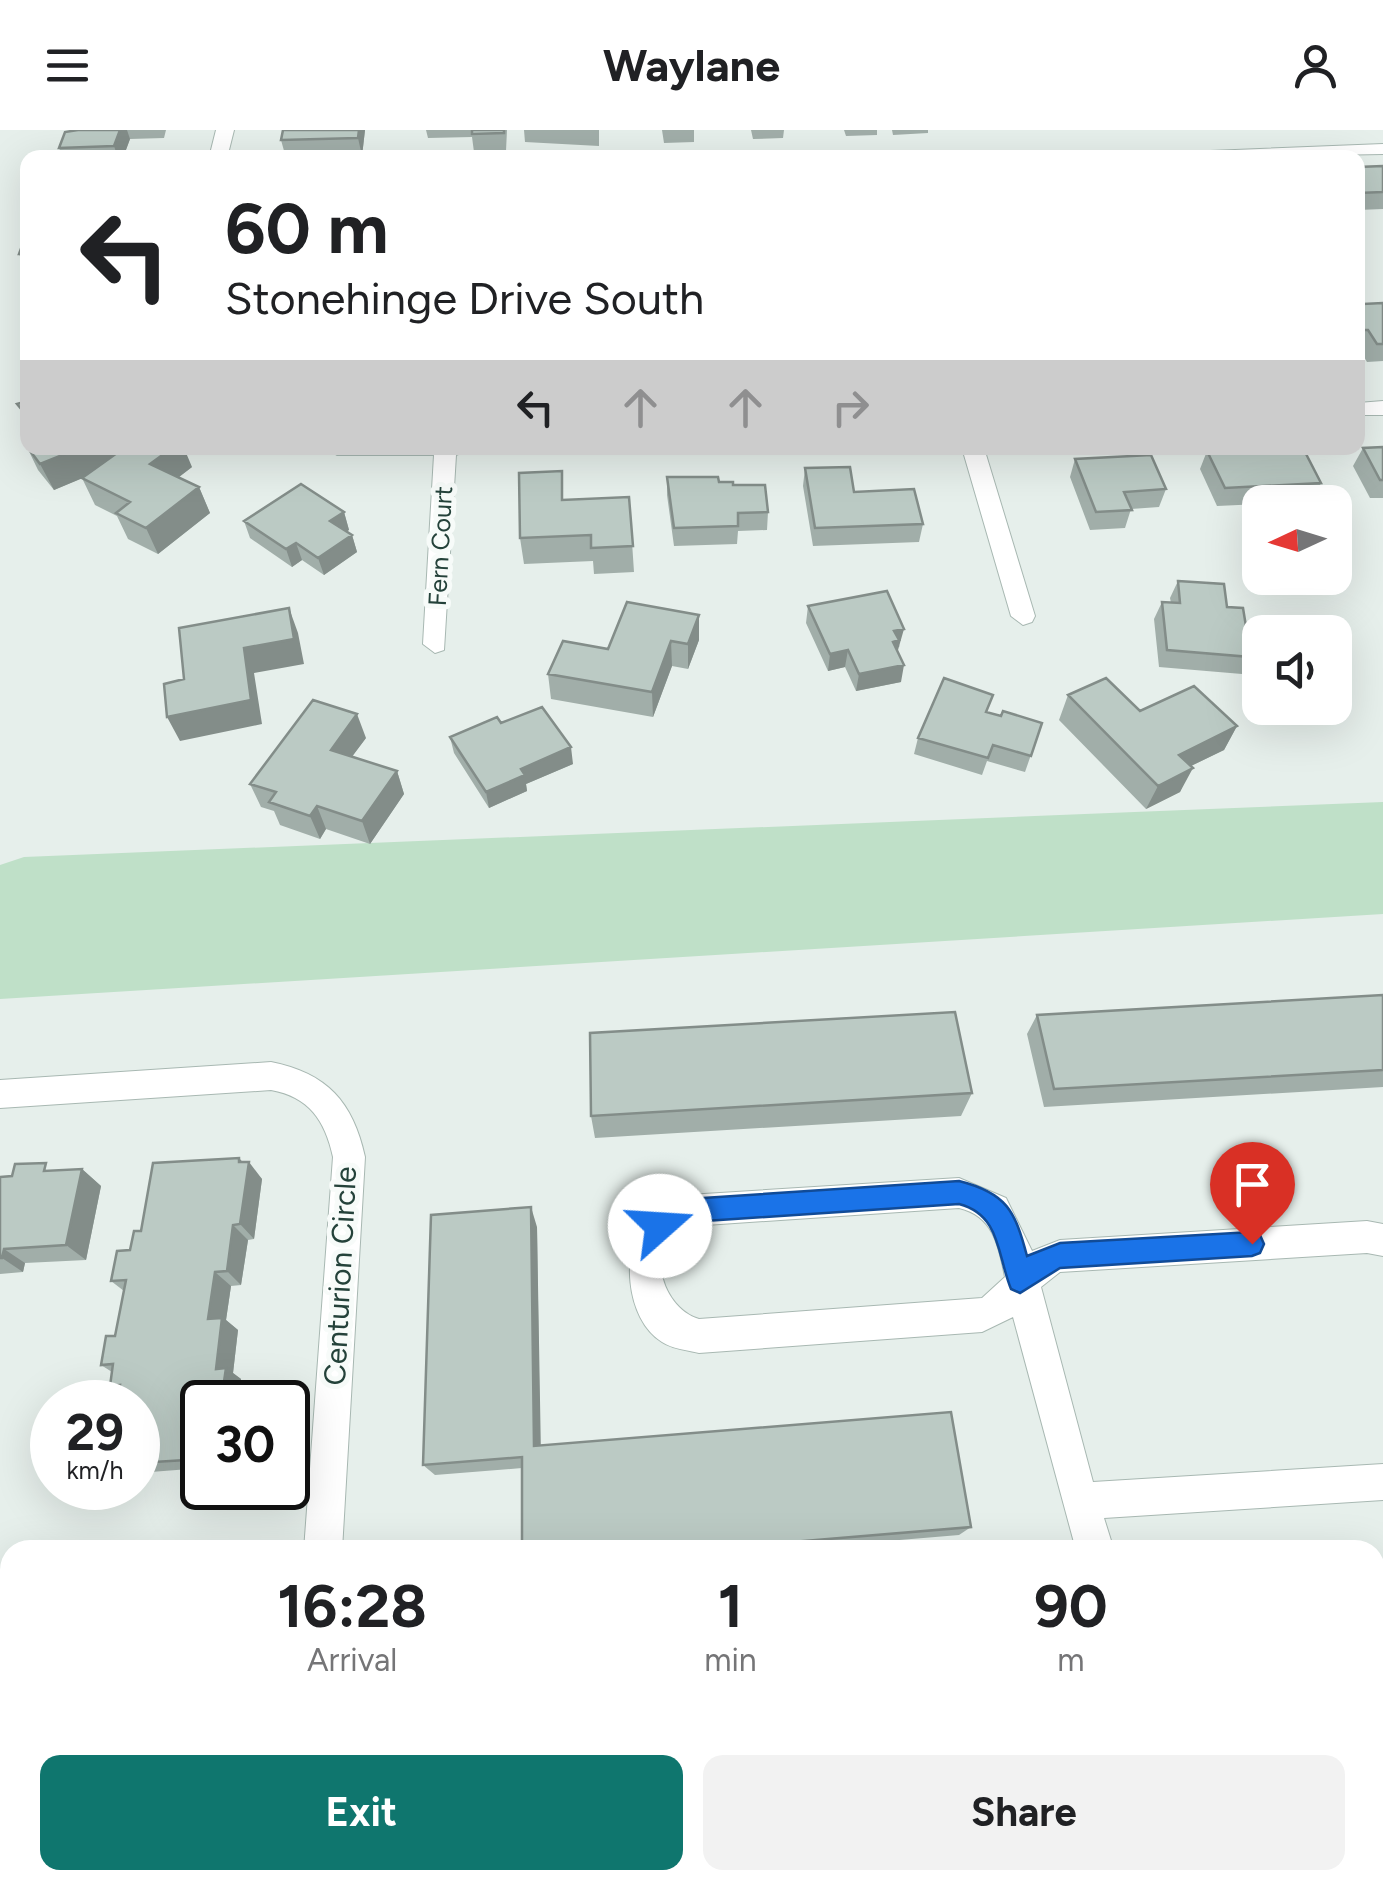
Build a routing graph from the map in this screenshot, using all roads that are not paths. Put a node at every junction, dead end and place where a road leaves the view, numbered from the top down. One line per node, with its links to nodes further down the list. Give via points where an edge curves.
1 (445, 455): 4 (street, Fern Court)
2 (975, 455): 3 (street)
3 (1022, 616)
4 (435, 644)
5 (0, 1094): 10 (street, Centurion Circle, via 271,1076 298,1082 333,1105 348,1158)
6 (1383, 1240): 7 (street, via 1060,1256)
7 (1020, 1280): 7 (street, via 1016,1296 992,1312 684,1334 652,1308 646,1256 660,1226 680,1212 959,1193 982,1198 1005,1222); 9 (street)
8 (1383, 1482): 9 (street)
9 (1081, 1500): 11 (street)
10 (324, 1540)
11 (1093, 1540)

